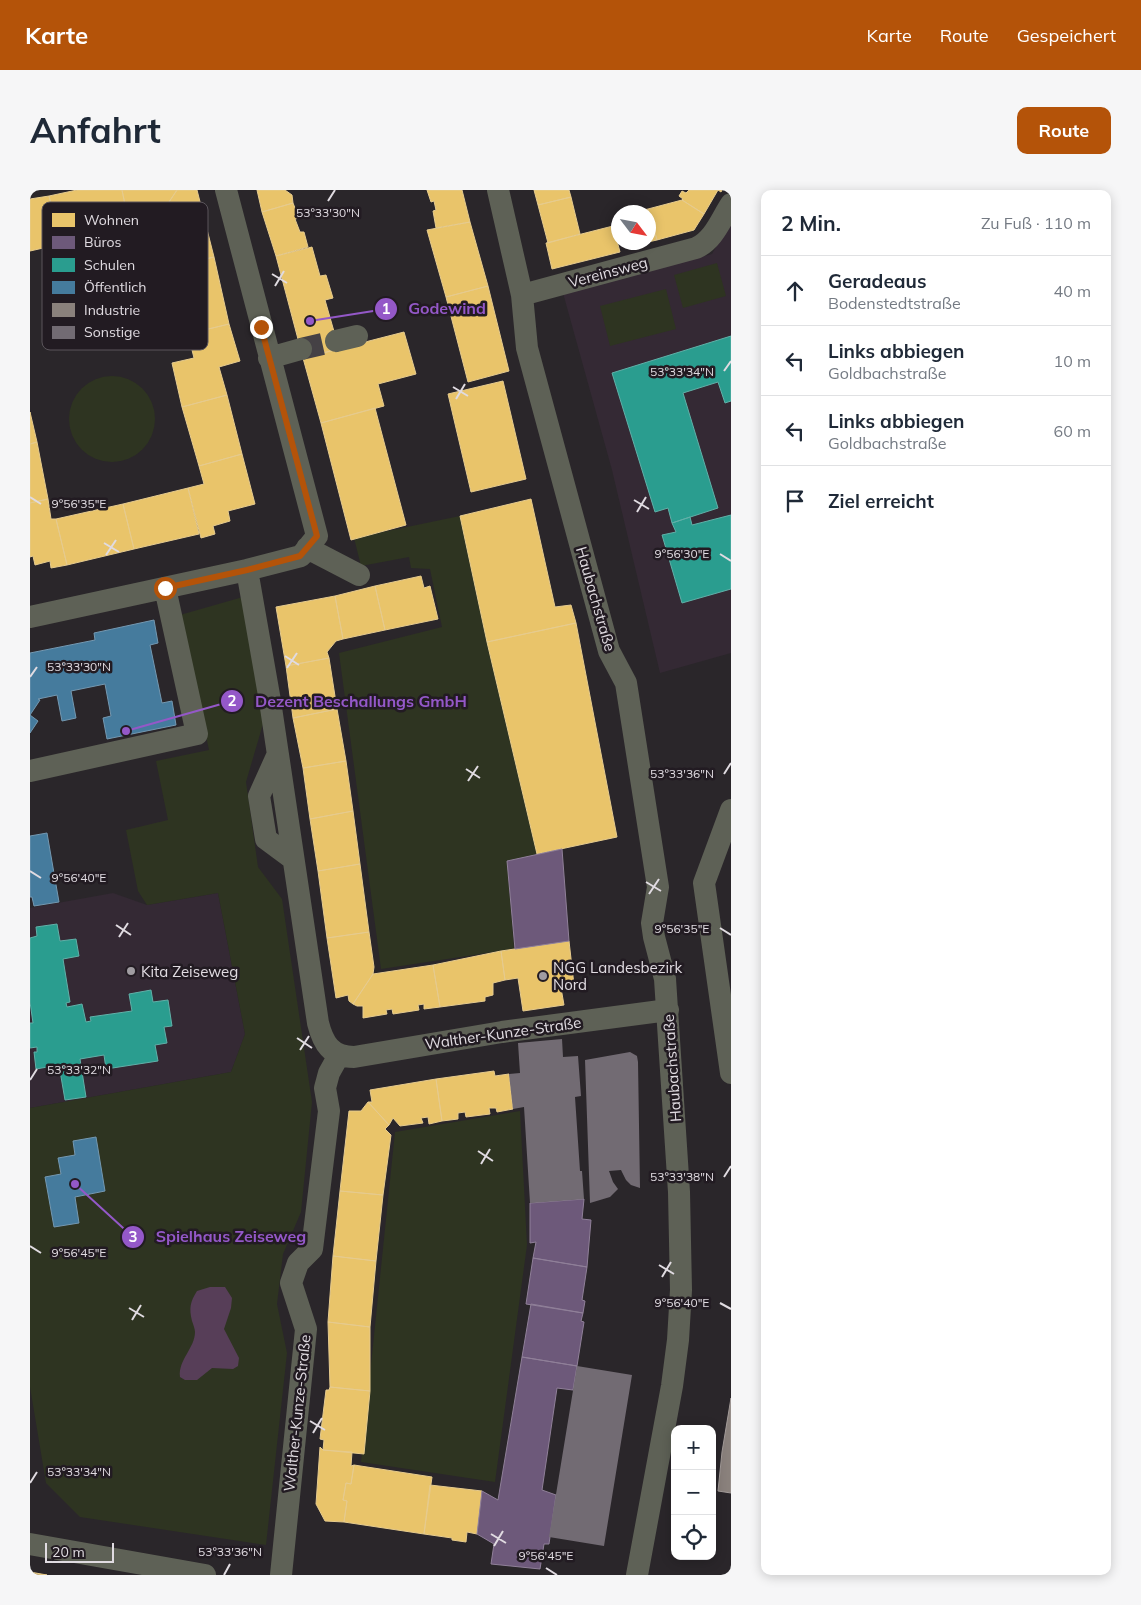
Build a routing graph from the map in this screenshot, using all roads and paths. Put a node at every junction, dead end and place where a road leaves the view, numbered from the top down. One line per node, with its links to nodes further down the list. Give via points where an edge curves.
1 (226, 190): 6 (street)
2 (498, 190): 4 (street, Haubachstraße)
3 (731, 204): 4 (street, Vereinsweg, via 704,245)
4 (522, 294): 14 (street, Haubachstraße, via 527,348 609,652 626,683 658,887 652,923 665,979)
5 (301, 349): 6 (street)
6 (269, 358): 7 (street, via 317,536)
7 (304, 552): 8 (street); 9 (street)
8 (247, 570): 10 (street); 15 (street, via 318,1023 322,1039)
9 (359, 575)
10 (165, 588): 11 (street); 12 (street, via 197,734)
11 (30, 617)
12 (30, 771)
13 (731, 810): 16 (street, via 704,883)
14 (668, 1010): 15 (street, Walther-Kunze-Straße, via 502,1032 354,1057); 20 (street, Haubachstraße, via 679,1192 681,1290 672,1386)
15 (339, 1055): 19 (street, Walther-Kunze-Straße, via 325,1088 329,1111 312,1249 298,1263 290,1283 306,1329)
16 (731, 1073)
17 (30, 1544): 18 (street)
18 (205, 1575)
19 (281, 1575)
20 (637, 1575)

